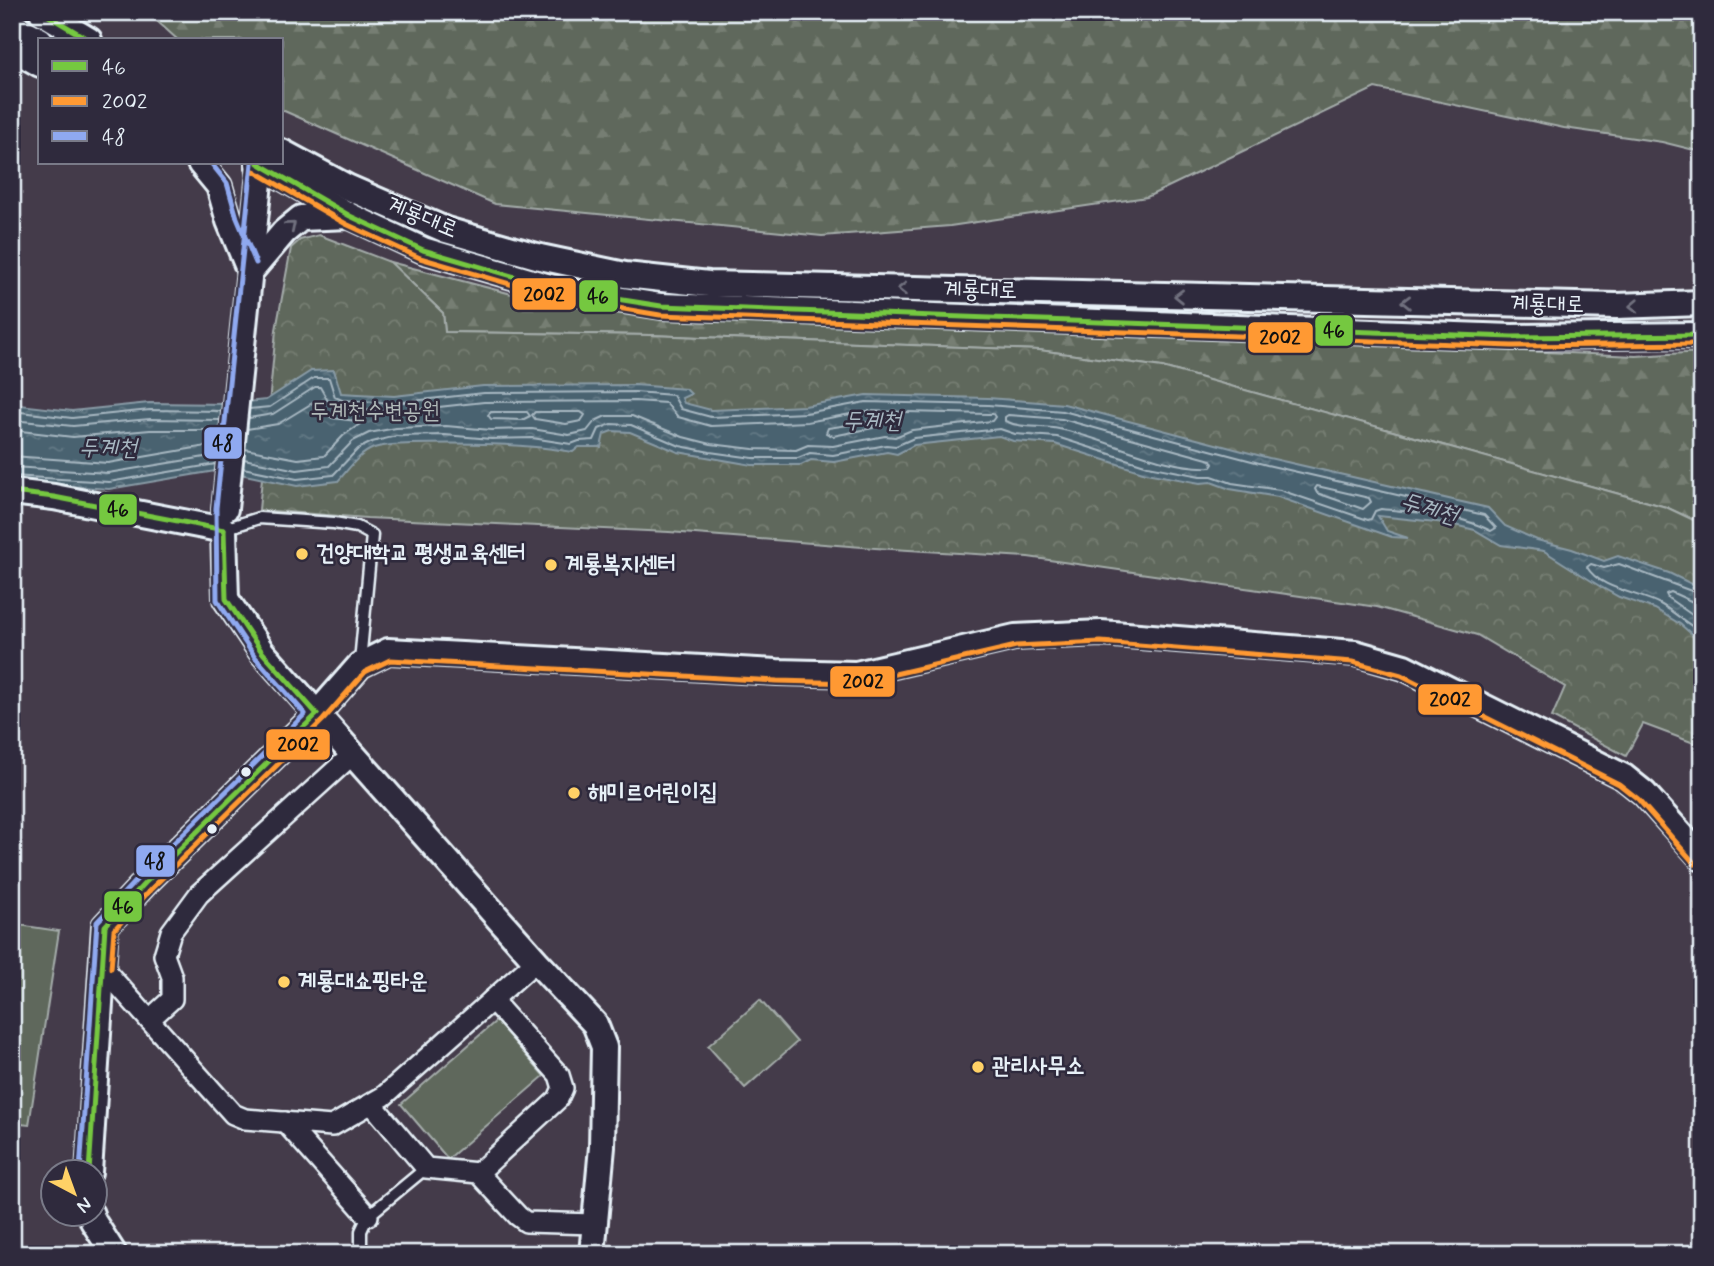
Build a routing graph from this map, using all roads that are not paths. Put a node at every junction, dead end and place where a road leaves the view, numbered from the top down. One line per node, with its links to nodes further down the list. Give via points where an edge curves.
1 (42, 12): 3 (street)
2 (12, 25): 4 (street)
3 (86, 38)
4 (38, 39)
5 (12, 48): 6 (street)
6 (38, 63)
7 (201, 164): 12 (street, via 219,186)
8 (265, 164): 12 (street)
9 (270, 164): 11 (street, 계룡대로)
10 (274, 164): 13 (street, 계룡대로, one-way to 10, via 1616,306 709,284 625,275 540,257 446,230 347,187)
11 (349, 216): 12 (street, one-way to 11, via 301,218); 14 (street, 계룡대로, via 423,250 560,290 662,306 1512,337)
12 (250, 272): 16 (street)
13 (1702, 303)
14 (1702, 335)
15 (12, 492): 16 (street)
16 (224, 519): 17 (lane, via 334,523 372,535); 18 (street, via 226,599 262,652)
17 (360, 665): 18 (street); 20 (street, via 388,651 856,674 1015,638 1101,633 1354,653 1404,667 1624,777)
18 (317, 714): 19 (street); 22 (street, via 105,926)
19 (352, 755): 21 (street); 24 (street, via 199,894 172,932 164,955 172,978 172,999)
20 (1702, 858)
21 (536, 961): 23 (street); 31 (street, via 595,1024 604,1047)
22 (102, 967): 24 (street); 27 (street)
23 (492, 1000): 25 (street); 29 (street, via 558,1075 563,1088 558,1099)
24 (149, 1020): 26 (street, via 233,1114)
25 (372, 1104): 26 (street, via 332,1126); 28 (street)
26 (285, 1122): 30 (street)
27 (90, 1158)
28 (426, 1168): 29 (street); 30 (lane)
29 (478, 1173): 31 (street, via 526,1222)
30 (368, 1216): 34 (lane, via 361,1231)
31 (595, 1224): 35 (street)
32 (97, 1228): 33 (street)
33 (114, 1254)
34 (361, 1254)
35 (592, 1254)

